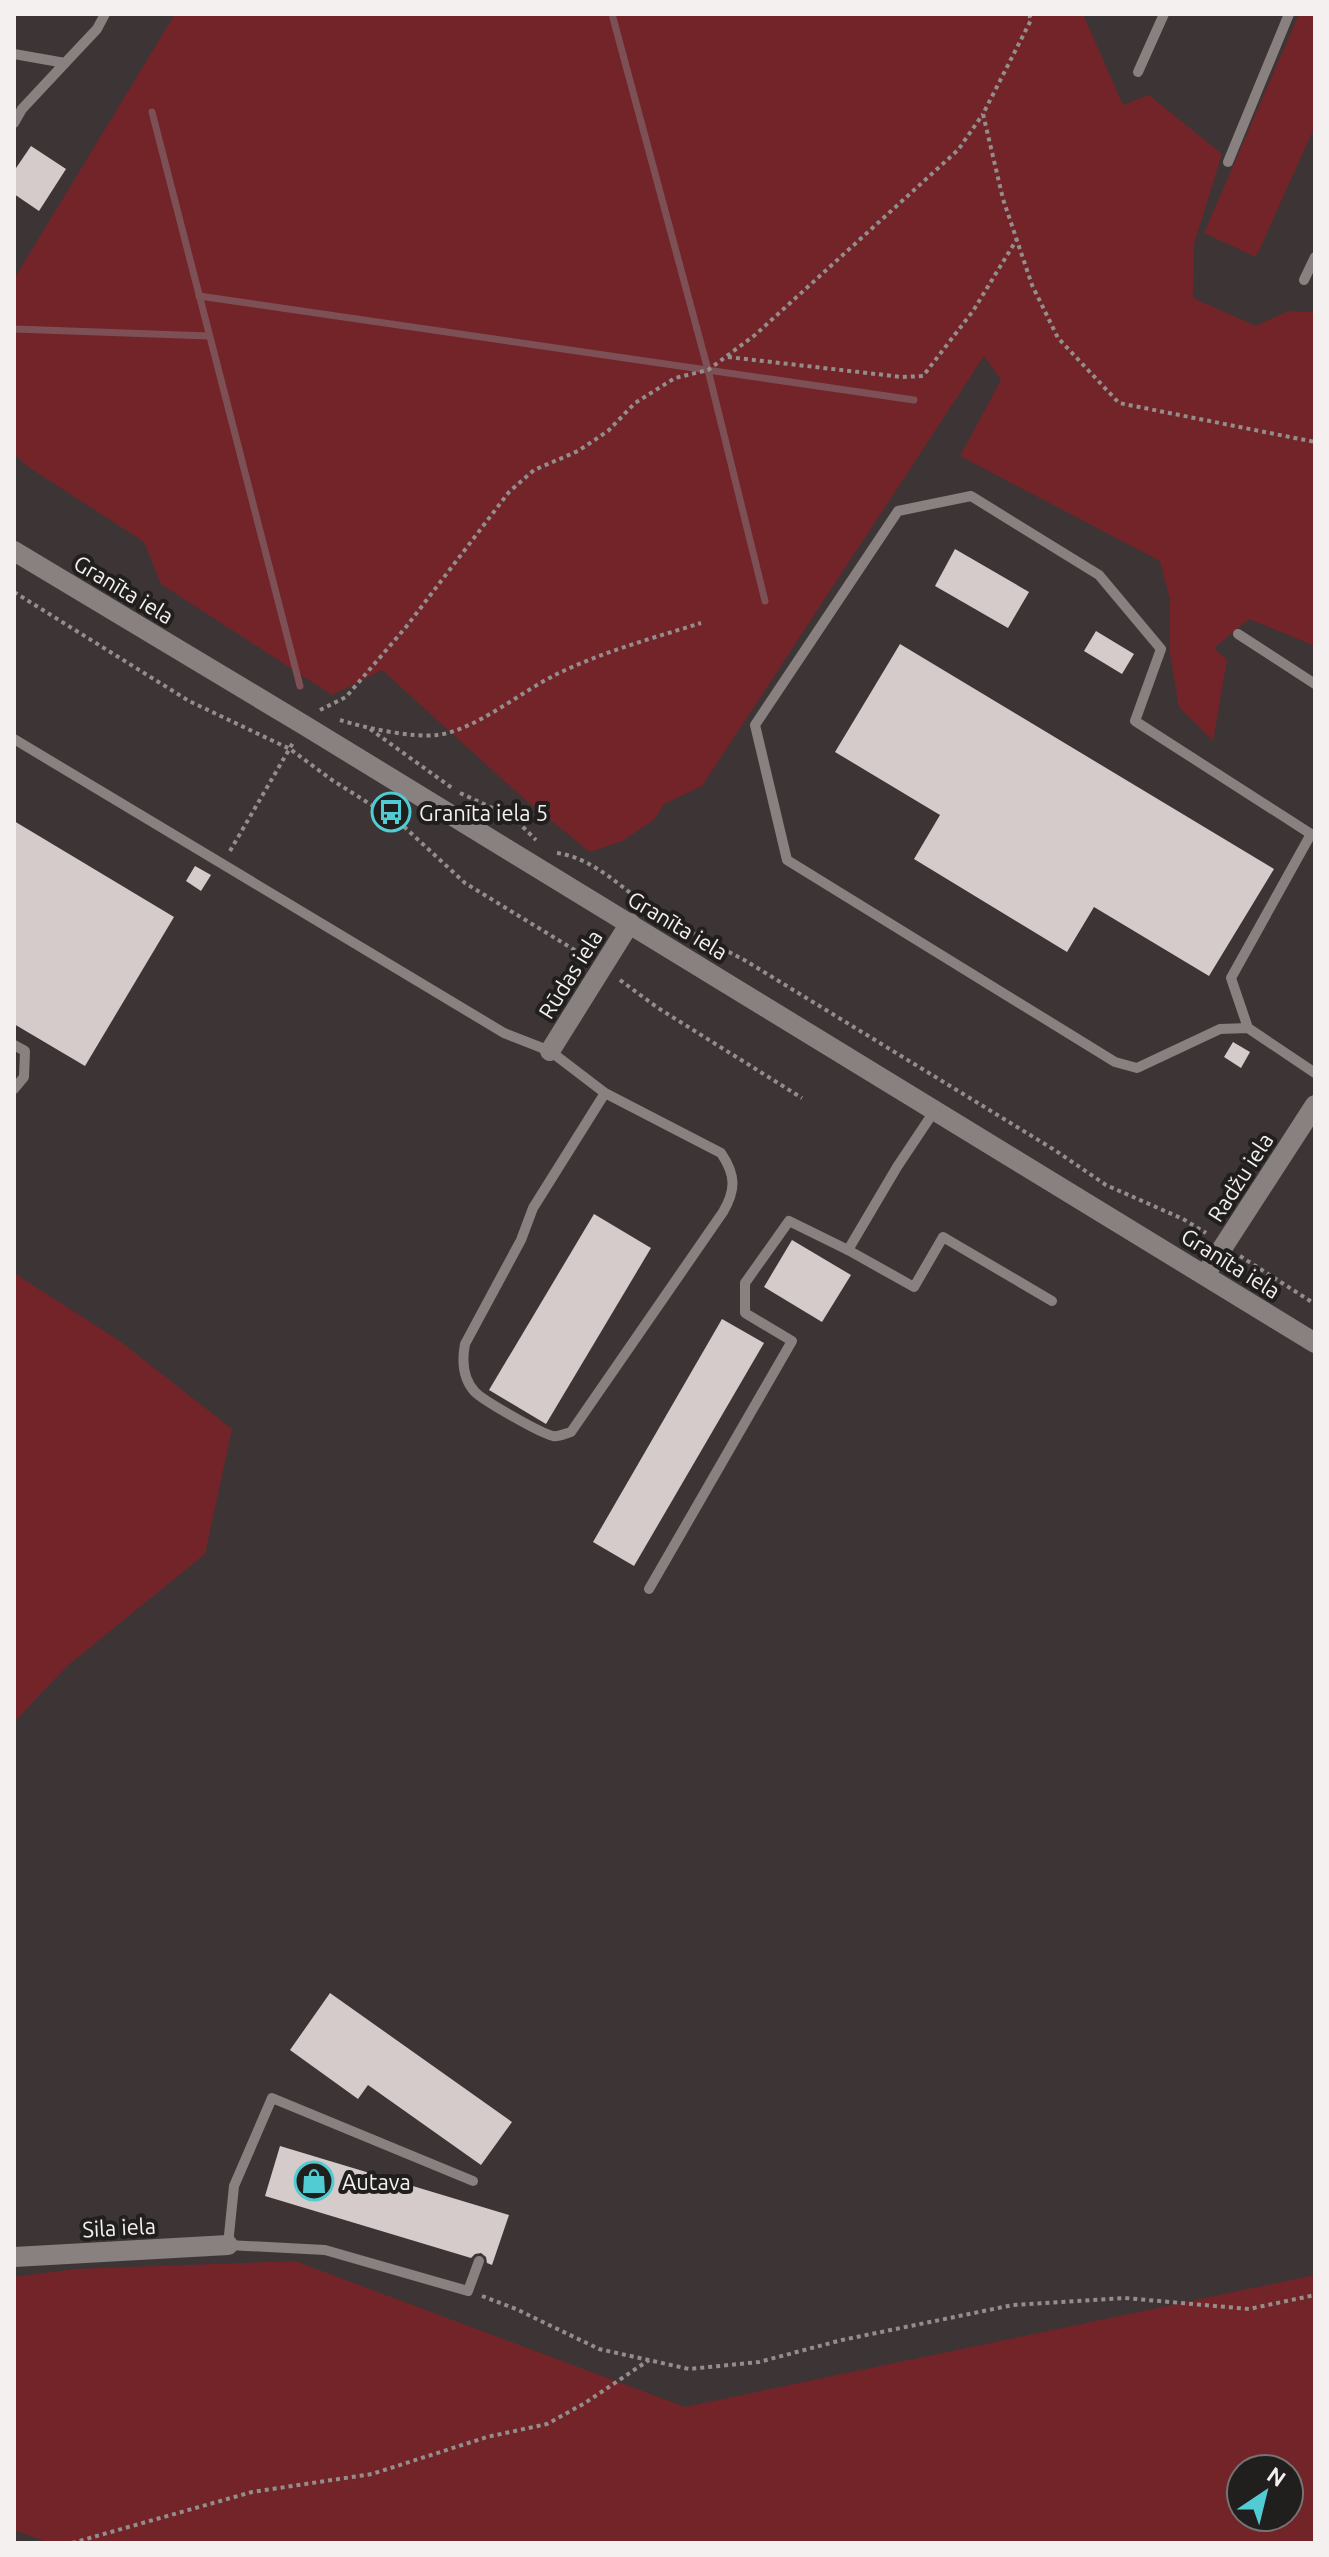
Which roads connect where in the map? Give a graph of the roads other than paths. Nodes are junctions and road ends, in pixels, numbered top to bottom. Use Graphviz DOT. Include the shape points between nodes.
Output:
graph roads {
  1 [pos="105,14"];
  2 [pos="1164,14"];
  3 [pos="1289,14"];
  4 [pos="14,54"];
  5 [pos="65,63"];
  6 [pos="1138,72"];
  7 [pos="14,123"];
  8 [pos="1228,162"];
  9 [pos="1315,257"];
  10 [pos="1304,280"];
  11 [pos="14,551"];
  12 [pos="1238,634"];
  13 [pos="1315,684"];
  14 [pos="14,739"];
  15 [pos="630,923"];
  16 [pos="1248,1028"];
  17 [pos="14,1045"];
  18 [pos="550,1051"];
  19 [pos="1315,1073"];
  20 [pos="14,1089"];
  21 [pos="605,1093"];
  22 [pos="1315,1105"];
  23 [pos="935,1110"];
  24 [pos="848,1250"];
  25 [pos="1205,1275"];
  26 [pos="1052,1301"];
  27 [pos="1315,1343"];
  28 [pos="649,1589"];
  29 [pos="473,2181"];
  30 [pos="228,2245"];
  31 [pos="14,2257"];
  32 [pos="479,2261"];
  1 -- 5 [label="lane"];
  2 -- 6 [label="lane"];
  3 -- 8 [label="lane"];
  4 -- 5 [label="lane"];
  5 -- 7 [label="lane"];
  9 -- 10 [label="lane"];
  11 -- 15 [label="main road, Granīta iela"];
  12 -- 13 [label="lane"];
  14 -- 18 [label="lane" via="504,1033"];
  15 -- 18 [label="main road, Rūdas iela"];
  15 -- 23 [label="main road, Granīta iela"];
  16 -- 16 [label="lane" via="1220,1029 1137,1068 1115,1062 787,860 755,725 898,511 971,496 1099,575 1161,649 1135,721 1311,834 1231,978"];
  16 -- 19 [label="lane"];
  17 -- 20 [label="lane" via="25,1051 24,1077"];
  18 -- 21 [label="lane"];
  21 -- 21 [label="lane" via="721,1153 735,1184 723,1212 571,1432 556,1437 475,1391 463,1358 465,1344 533,1208"];
  22 -- 25 [label="main road, Radžu iela"];
  23 -- 24 [label="lane"];
  23 -- 25 [label="main road, Granīta iela"];
  24 -- 26 [label="lane" via="914,1287 943,1237"];
  24 -- 28 [label="lane" via="789,1221 745,1283 745,1313 792,1341"];
  25 -- 27 [label="main road, Granīta iela"];
  29 -- 30 [label="lane" via="272,2098 234,2186"];
  30 -- 31 [label="main road, Sila iela"];
  30 -- 32 [label="lane" via="325,2250 468,2291"];
}
